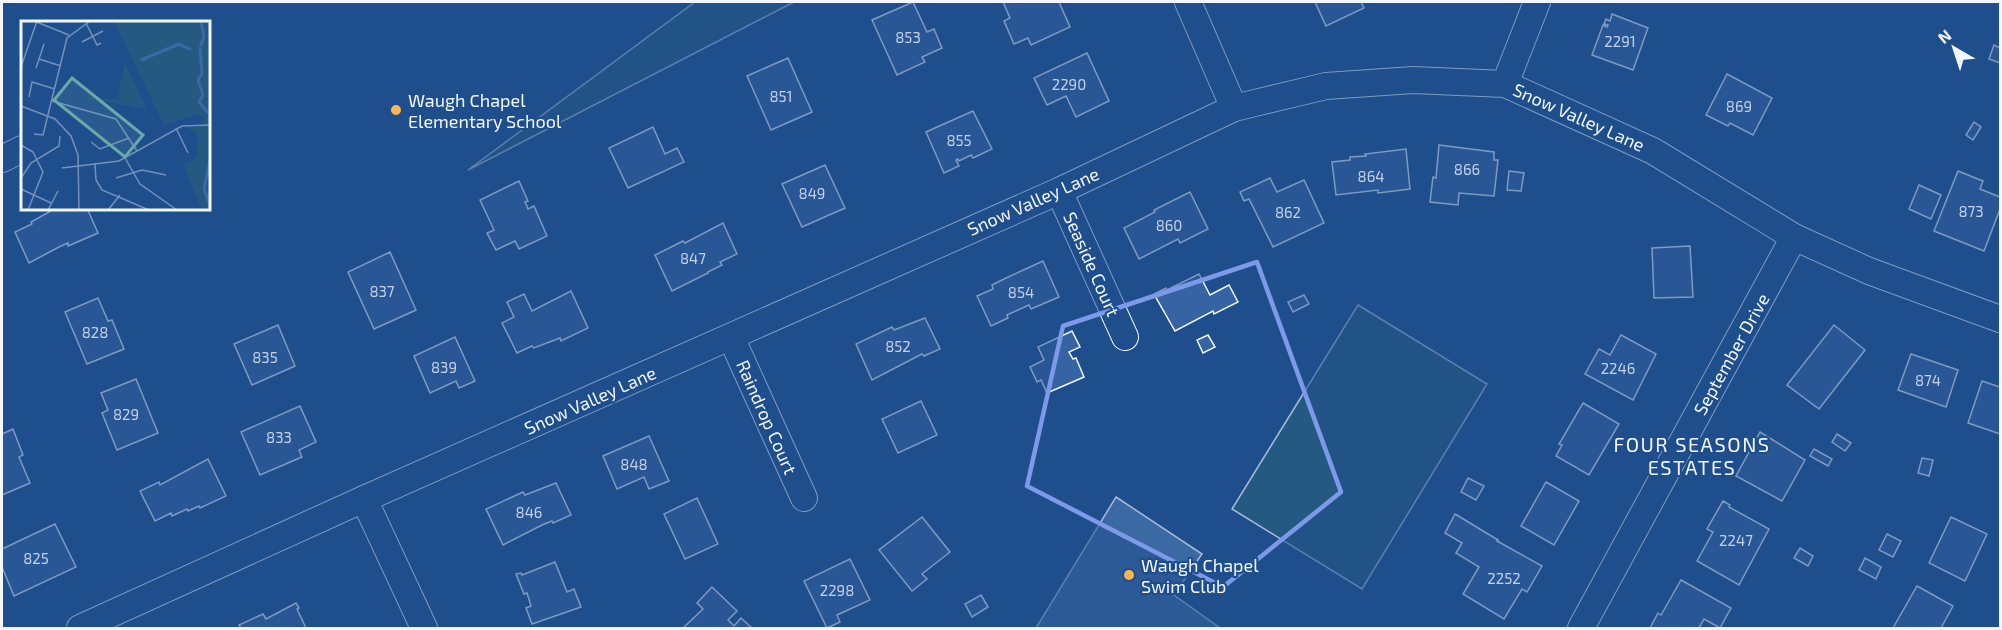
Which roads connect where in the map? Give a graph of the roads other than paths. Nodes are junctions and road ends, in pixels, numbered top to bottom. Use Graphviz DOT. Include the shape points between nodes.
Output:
graph roads {
  1 [pos="1188,2"];
  2 [pos="1537,2"];
  3 [pos="1505,84"];
  4 [pos="1234,108"];
  5 [pos="21,150"];
  6 [pos="2,159"];
  7 [pos="1059,191"];
  8 [pos="1794,237"];
  9 [pos="2001,319"];
  10 [pos="731,337"];
  11 [pos="1125,337"];
  12 [pos="804,498"];
  13 [pos="364,500"];
  14 [pos="80,628"];
  15 [pos="424,628"];
  16 [pos="1581,628"];
  1 -- 4 [label="street"];
  2 -- 3 [label="street"];
  3 -- 4 [label="street, Snow Valley Lane" via="1413,80 1326,86"];
  3 -- 8 [label="street, Snow Valley Lane" via="1653,151"];
  4 -- 7 [label="street, Snow Valley Lane"];
  5 -- 6 [label="street"];
  7 -- 10 [label="street, Snow Valley Lane"];
  7 -- 11 [label="street, Seaside Court"];
  8 -- 9 [label="street, Snow Valley Lane" via="1869,272"];
  8 -- 16 [label="street, September Drive"];
  10 -- 12 [label="street, Raindrop Court"];
  10 -- 13 [label="street, Snow Valley Lane"];
  13 -- 14 [label="street, Snow Valley Lane"];
  13 -- 15 [label="street"];
}
